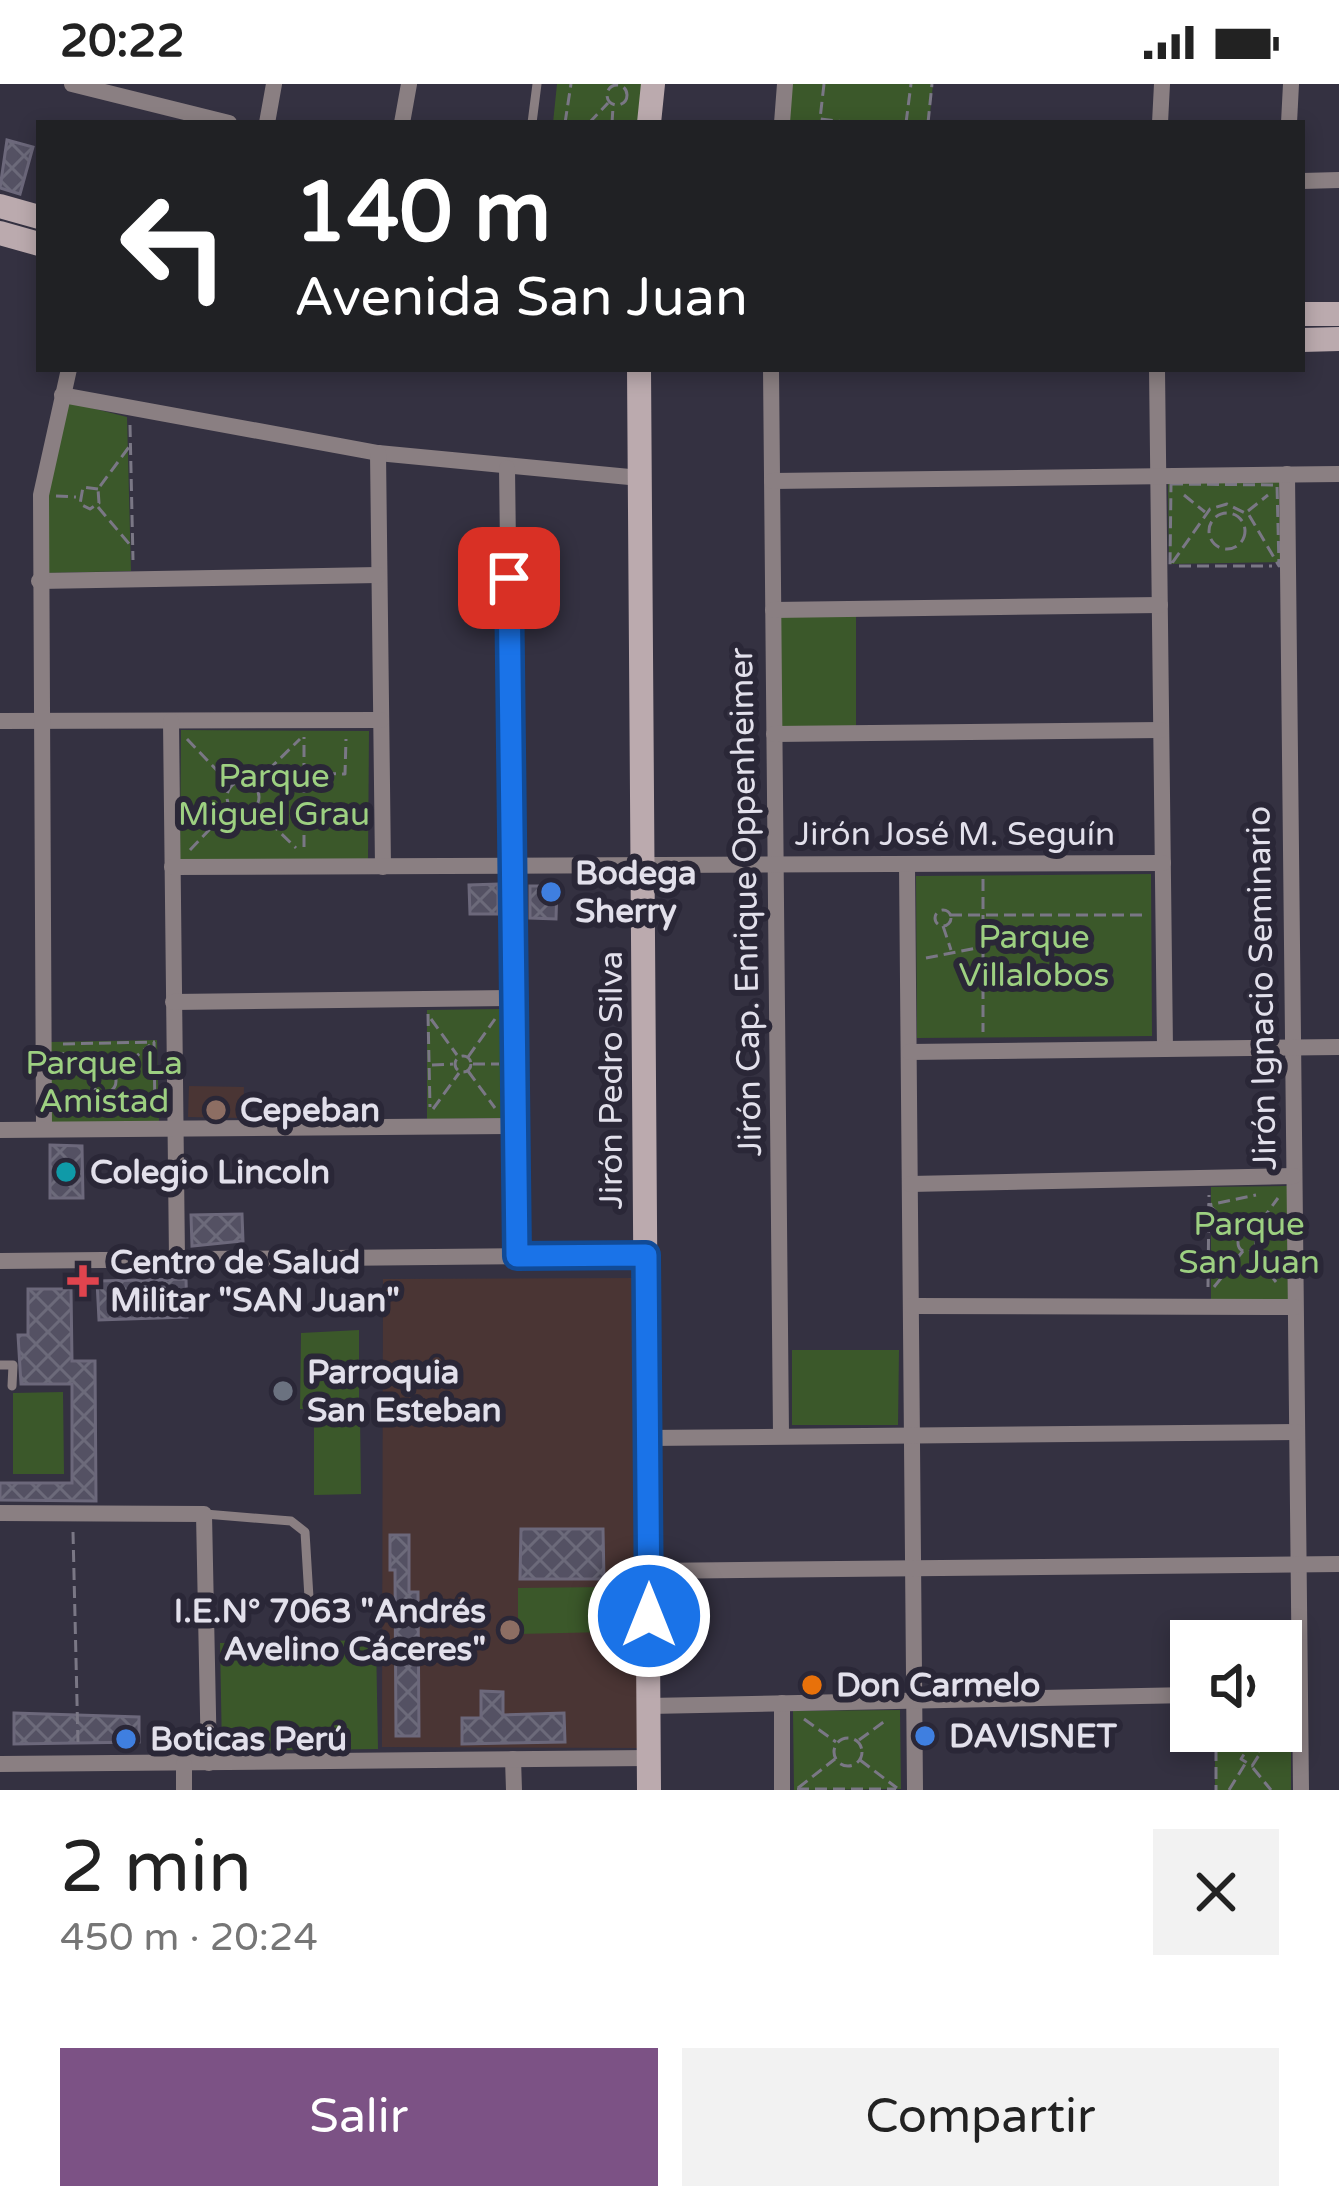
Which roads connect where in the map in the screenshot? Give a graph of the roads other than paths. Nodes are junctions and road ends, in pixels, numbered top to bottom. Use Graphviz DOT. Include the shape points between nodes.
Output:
graph roads {
  1 [pos="72,84"];
  2 [pos="274,84"];
  3 [pos="409,84"];
  4 [pos="537,84"];
  5 [pos="653,84"];
  6 [pos="785,84"];
  7 [pos="1162,84"];
  8 [pos="1291,84"];
  9 [pos="218,120"];
  10 [pos="268,120"];
  11 [pos="403,120"];
  12 [pos="532,120"];
  13 [pos="649,120"];
  14 [pos="782,120"];
  15 [pos="1160,120"];
  16 [pos="1289,120"];
  17 [pos="1339,180"];
  18 [pos="1305,181"];
  19 [pos="0,206"];
  20 [pos="36,216"];
  21 [pos="0,233"];
  22 [pos="36,243"];
  23 [pos="1305,314"];
  24 [pos="1339,314"];
  25 [pos="1339,339"];
  26 [pos="1305,340"];
  27 [pos="68,372"];
  28 [pos="639,372"];
  29 [pos="771,372"];
  30 [pos="1157,372"];
  31 [pos="62,395"];
  32 [pos="378,453"];
  33 [pos="507,468"];
  34 [pos="1158,474"];
  35 [pos="1339,474"];
  36 [pos="640,478"];
  37 [pos="772,481"];
  38 [pos="1284,481"];
  39 [pos="378,575"];
  40 [pos="39,581"];
  41 [pos="1160,605"];
  42 [pos="773,610"];
  43 [pos="382,720"];
  44 [pos="40,721"];
  45 [pos="0,722"];
  46 [pos="178,728"];
  47 [pos="1161,730"];
  48 [pos="774,734"];
  49 [pos="178,862"];
  50 [pos="1162,863"];
  51 [pos="776,865"];
  52 [pos="907,865"];
  53 [pos="383,867"];
  54 [pos="643,867"];
  55 [pos="513,868"];
  56 [pos="512,998"];
  57 [pos="173,1002"];
  58 [pos="1339,1047"];
  59 [pos="1293,1048"];
  60 [pos="1165,1049"];
  61 [pos="909,1052"];
  62 [pos="512,1126"];
  63 [pos="175,1128"];
  64 [pos="44,1129"];
  65 [pos="0,1130"];
  66 [pos="1290,1182"];
  67 [pos="910,1184"];
  68 [pos="646,1255"];
  69 [pos="517,1256"];
  70 [pos="177,1259"];
  71 [pos="0,1261"];
  72 [pos="911,1306"];
  73 [pos="1295,1307"];
  74 [pos="0,1365"];
  75 [pos="12,1385"];
  76 [pos="1297,1432"];
  77 [pos="912,1434"];
  78 [pos="781,1435"];
  79 [pos="647,1438"];
  80 [pos="0,1513"];
  81 [pos="204,1514"];
  82 [pos="1339,1564"];
  83 [pos="1298,1565"];
  84 [pos="914,1568"];
  85 [pos="649,1571"];
  86 [pos="310,1614"];
  87 [pos="1295,1620"];
  88 [pos="1170,1695"];
  89 [pos="914,1700"];
  90 [pos="782,1703"];
  91 [pos="649,1706"];
  92 [pos="1296,1752"];
  93 [pos="649,1758"];
  94 [pos="513,1760"];
  95 [pos="209,1763"];
  96 [pos="184,1764"];
  97 [pos="0,1765"];
  98 [pos="184,1790"];
  99 [pos="514,1790"];
  100 [pos="650,1790"];
  101 [pos="782,1790"];
  102 [pos="915,1790"];
  103 [pos="1300,1790"];
  1 -- 9 [label="street"];
  2 -- 10 [label="street"];
  3 -- 11 [label="street"];
  4 -- 12 [label="lane"];
  5 -- 13 [label="street"];
  6 -- 14 [label="street"];
  7 -- 15 [label="street"];
  8 -- 16 [label="street"];
  17 -- 18 [label="street"];
  19 -- 20 [label="street"];
  21 -- 22 [label="street"];
  23 -- 24 [label="street"];
  25 -- 26 [label="street"];
  27 -- 31 [label="street"];
  28 -- 36 [label="street, Jirón Pedro Silva"];
  29 -- 37 [label="street, Jirón Cap. Enrique Oppenheimer"];
  30 -- 34 [label="street"];
  31 -- 32 [label="street"];
  31 -- 40 [label="street" via="43,472"];
  32 -- 33 [label="street"];
  32 -- 39 [label="street"];
  33 -- 36 [label="street"];
  33 -- 55 [label="street"];
  34 -- 37 [label="street"];
  34 -- 38 [label="street"];
  34 -- 41 [label="street"];
  35 -- 38 [label="street"];
  36 -- 54 [label="street, Jirón Pedro Silva"];
  37 -- 42 [label="street, Jirón Cap. Enrique Oppenheimer"];
  38 -- 59 [label="street, Jirón Ignacio Seminario"];
  39 -- 40 [label="street"];
  39 -- 43 [label="street"];
  40 -- 44 [label="street"];
  41 -- 42 [label="street"];
  41 -- 47 [label="street"];
  42 -- 48 [label="street, Jirón Cap. Enrique Oppenheimer"];
  43 -- 46 [label="street"];
  43 -- 53 [label="street"];
  44 -- 45 [label="street"];
  44 -- 46 [label="street"];
  44 -- 64 [label="street"];
  46 -- 49 [label="street"];
  47 -- 48 [label="street"];
  47 -- 50 [label="street"];
  48 -- 51 [label="street, Jirón Cap. Enrique Oppenheimer"];
  49 -- 53 [label="street, Jirón José M. Seguín"];
  49 -- 57 [label="street"];
  50 -- 52 [label="street, Jirón José M. Seguín"];
  50 -- 60 [label="street"];
  51 -- 52 [label="street, Jirón José M. Seguín"];
  51 -- 54 [label="street, Jirón José M. Seguín"];
  51 -- 78 [label="street, Jirón Cap. Enrique Oppenheimer"];
  52 -- 61 [label="street"];
  53 -- 55 [label="street, Jirón José M. Seguín"];
  54 -- 55 [label="street, Jirón José M. Seguín"];
  54 -- 68 [label="street, Jirón Pedro Silva"];
  55 -- 56 [label="street"];
  56 -- 57 [label="street" via="428,1007"];
  56 -- 62 [label="street"];
  57 -- 63 [label="street"];
  58 -- 59 [label="street"];
  59 -- 60 [label="street"];
  59 -- 66 [label="street, Jirón Ignacio Seminario"];
  60 -- 61 [label="street"];
  61 -- 67 [label="street"];
  62 -- 63 [label="street" via="430,1120"];
  62 -- 69 [label="street"];
  63 -- 64 [label="street"];
  63 -- 70 [label="street"];
  64 -- 65 [label="street"];
  66 -- 67 [label="street"];
  66 -- 73 [label="street, Jirón Ignacio Seminario"];
  67 -- 72 [label="street"];
  68 -- 69 [label="street"];
  68 -- 79 [label="street, Jirón Pedro Silva"];
  69 -- 70 [label="street"];
  70 -- 71 [label="street"];
  72 -- 73 [label="street"];
  72 -- 77 [label="street"];
  73 -- 76 [label="street, Jirón Ignacio Seminario"];
  74 -- 75 [label="lane" via="13,1365"];
  76 -- 77 [label="street"];
  76 -- 83 [label="street, Jirón Ignacio Seminario"];
  77 -- 78 [label="street"];
  77 -- 84 [label="street"];
  78 -- 79 [label="street"];
  79 -- 85 [label="street, Jirón Pedro Silva"];
  80 -- 81 [label="street"];
  81 -- 86 [label="lane" via="298,1526 308,1537"];
  81 -- 95 [label="street"];
  82 -- 83 [label="street"];
  83 -- 84 [label="street"];
  83 -- 87 [label="street, Jirón Ignacio Seminario"];
  84 -- 85 [label="street"];
  84 -- 89 [label="street"];
  85 -- 91 [label="street, Jirón Pedro Silva"];
  88 -- 89 [label="street"];
  89 -- 90 [label="street"];
  89 -- 102 [label="street"];
  90 -- 91 [label="street"];
  90 -- 101 [label="street"];
  91 -- 93 [label="street, Jirón Pedro Silva"];
  92 -- 103 [label="street, Jirón Ignacio Seminario"];
  93 -- 94 [label="street"];
  93 -- 100 [label="street, Jirón Pedro Silva"];
  94 -- 95 [label="street"];
  94 -- 99 [label="street"];
  95 -- 96 [label="street"];
  96 -- 97 [label="street"];
  96 -- 98 [label="street"];
}
